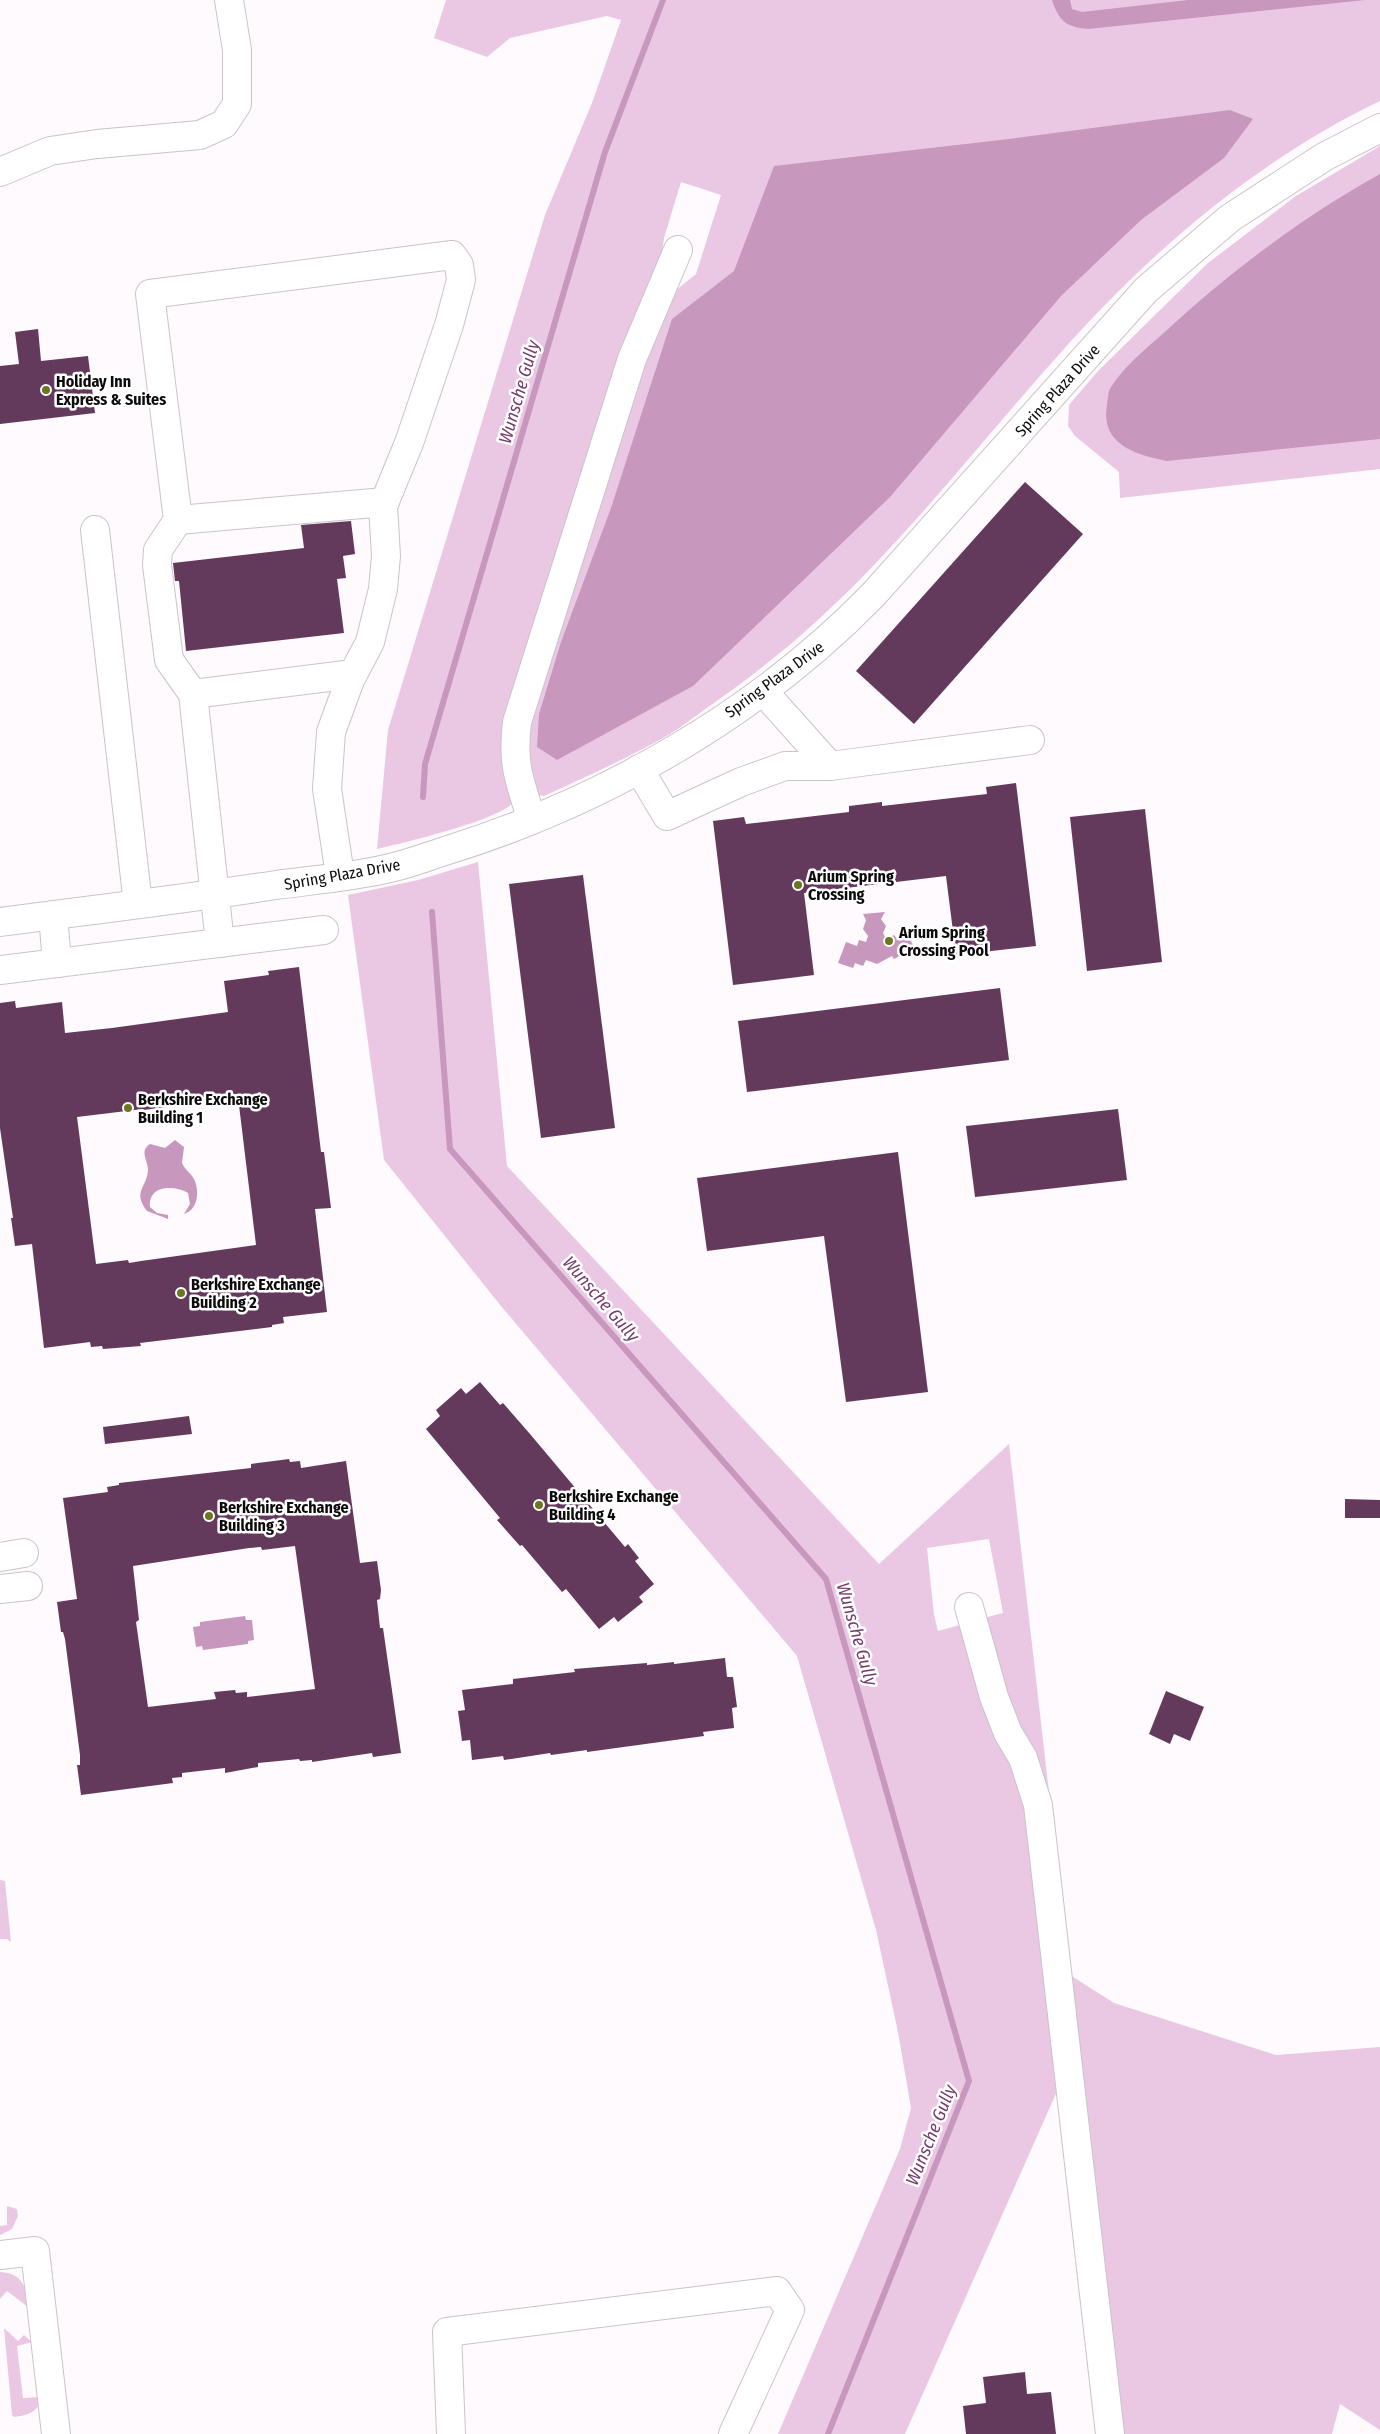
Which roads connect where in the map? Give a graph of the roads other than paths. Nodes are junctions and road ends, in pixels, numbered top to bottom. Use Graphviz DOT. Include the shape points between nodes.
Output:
graph roads {
  1 [pos="229,0"];
  2 [pos="1380,128"];
  3 [pos="0,172"];
  4 [pos="678,250"];
  5 [pos="385,502"];
  6 [pos="178,520"];
  7 [pos="96,530"];
  8 [pos="353,674"];
  9 [pos="763,691"];
  10 [pos="193,694"];
  11 [pos="1030,740"];
  12 [pos="830,766"];
  13 [pos="639,769"];
  14 [pos="532,820"];
  15 [pos="340,876"];
  16 [pos="214,894"];
  17 [pos="138,904"];
  18 [pos="53,915"];
  19 [pos="0,922"];
  20 [pos="324,930"];
  21 [pos="220,943"];
  22 [pos="57,963"];
  23 [pos="0,970"];
  24 [pos="28,1586"];
  25 [pos="0,1589"];
  26 [pos="969,1607"];
  27 [pos="0,2255"];
  28 [pos="56,2434"];
  29 [pos="452,2434"];
  30 [pos="733,2434"];
  31 [pos="1110,2434"];
  1 -- 3 [label="street" via="237,50 236,104 224,124 200,134 50,151"];
  2 -- 9 [label="street, Spring Plaza Drive" via="1324,157 1230,218 1146,290 873,596 839,630"];
  4 -- 14 [label="street" via="632,358 517,722 514,745 516,772"];
  5 -- 6 [label="street"];
  5 -- 6 [label="street" via="430,384 461,280 459,265 452,255 150,294"];
  5 -- 8 [label="street" via="383,589 370,642"];
  6 -- 10 [label="street" via="158,550 157,565 168,660"];
  7 -- 17 [label="street"];
  8 -- 10 [label="street"];
  8 -- 15 [label="street" via="332,732 327,789"];
  9 -- 12 [label="street"];
  9 -- 13 [label="street, Spring Plaza Drive"];
  10 -- 16 [label="street"];
  11 -- 12 [label="street"];
  12 -- 13 [label="street" via="785,766 667,816"];
  13 -- 14 [label="street, Spring Plaza Drive"];
  14 -- 15 [label="street, Spring Plaza Drive" via="503,833 389,868"];
  15 -- 16 [label="street, Spring Plaza Drive"];
  16 -- 17 [label="street, Spring Plaza Drive"];
  16 -- 21 [label="street"];
  17 -- 18 [label="street, Spring Plaza Drive"];
  18 -- 19 [label="street, Spring Plaza Drive"];
  18 -- 22 [label="street"];
  20 -- 21 [label="street"];
  21 -- 22 [label="street"];
  22 -- 23 [label="street"];
  24 -- 25 [label="street"];
  26 -- 31 [label="street" via="994,1697 1008,1733 1024,1758 1038,1804"];
  27 -- 28 [label="street" via="35,2251"];
  29 -- 30 [label="street" via="447,2332 776,2291 790,2310"];
}
